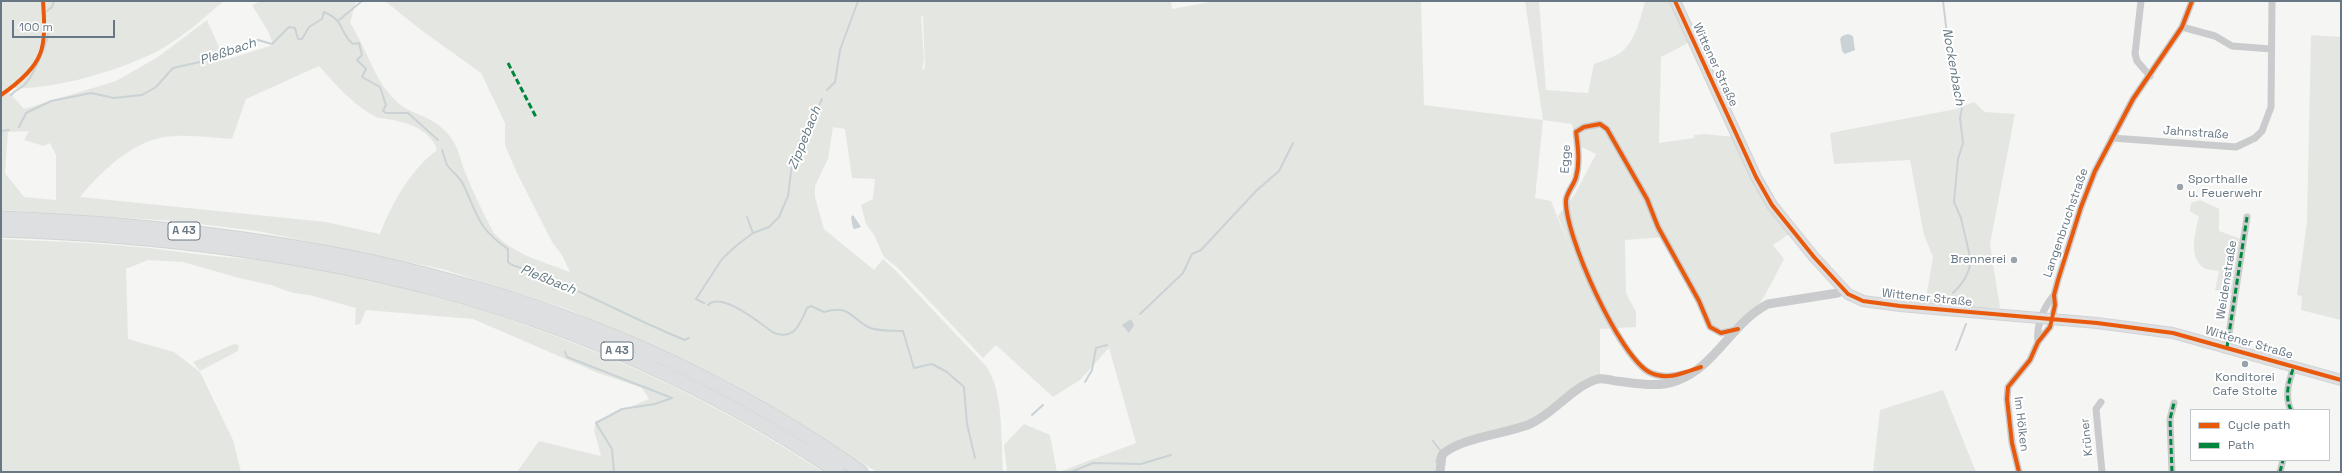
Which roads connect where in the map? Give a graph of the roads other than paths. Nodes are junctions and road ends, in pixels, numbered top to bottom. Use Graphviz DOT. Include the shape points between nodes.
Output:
graph roads {
  1 [pos="1674,1"];
  2 [pos="2141,1"];
  3 [pos="2192,1"];
  4 [pos="2272,1"];
  5 [pos="2182,27"];
  6 [pos="2271,49"];
  7 [pos="2150,76"];
  8 [pos="2112,138"];
  9 [pos="2247,217"];
  10 [pos="1,218"];
  11 [pos="1,230"];
  12 [pos="1843,290"];
  13 [pos="2054,295"];
  14 [pos="2041,319"];
  15 [pos="2053,320"];
  16 [pos="1738,329"];
  17 [pos="2038,342"];
  18 [pos="2227,347"];
  19 [pos="2294,366"];
  20 [pos="1701,367"];
  21 [pos="2341,380"];
  22 [pos="2101,402"];
  23 [pos="2174,403"];
  24 [pos="2290,409"];
  25 [pos="2283,461"];
  26 [pos="838,472"];
  27 [pos="862,472"];
  28 [pos="1440,472"];
  29 [pos="2019,472"];
  30 [pos="2102,472"];
  31 [pos="2172,472"];
  32 [pos="2280,472"];
  1 -- 12 [label="main road, Wittener Straße" via="1756,177 1776,212"];
  2 -- 7 [label="street" via="2135,54 2137,61"];
  3 -- 5 [label="street, Langenbruchstraße"];
  4 -- 6 [label="street, Jahnstraße"];
  5 -- 6 [label="street" via="2215,36 2232,46"];
  5 -- 7 [label="street, Langenbruchstraße"];
  6 -- 8 [label="street, Jahnstraße" via="2271,107 2262,131 2255,138 2236,147"];
  7 -- 8 [label="street, Langenbruchstraße"];
  8 -- 13 [label="street, Langenbruchstraße" via="2095,170 2081,207"];
  9 -- 18 [label="street, Weidenstraße"];
  10 -- 27 [label="highway, A 43" via="124,225 257,240 331,252 421,272 493,292 575,320 709,379 769,413"];
  11 -- 26 [label="highway, A 43" via="134,238 253,252 364,271 460,295 570,332 671,375 773,430"];
  12 -- 14 [label="main road, Wittener Straße" via="1863,301 1881,304"];
  12 -- 16 [label="street" via="1838,293 1768,304 1750,315"];
  13 -- 14 [label="street, Langenbruchstraße" via="2047,303"];
  13 -- 15 [label="street, Langenbruchstraße"];
  14 -- 15 [label="main road, Wittener Straße"];
  14 -- 17 [label="street, Im Hölken" via="2037,333"];
  15 -- 17 [label="street, Im Hölken"];
  15 -- 18 [label="main road, Wittener Straße" via="2154,329"];
  16 -- 20 [label="street"];
  16 -- 20 [label="street, Egge" via="1721,333 1710,327 1696,295 1658,227 1647,199 1607,130 1600,124 1584,127 1576,132 1576,178 1566,199 1568,214 1589,278 1606,315 1635,358 1647,371 1667,376 1680,375"];
  17 -- 29 [label="street, Im Hölken" via="2030,360 2012,382 2007,394 2012,443"];
  18 -- 19 [label="main road, Wittener Straße"];
  19 -- 21 [label="main road, Wittener Straße"];
  19 -- 24 [label="street" via="2287,393"];
  20 -- 28 [label="street" via="1676,381 1653,385 1599,379 1575,390 1540,419 1515,430 1452,446 1442,455"];
  22 -- 30 [label="street, Krüner" via="2096,409"];
  23 -- 31 [label="street" via="2170,420"];
  25 -- 32 [label="street"];
}
